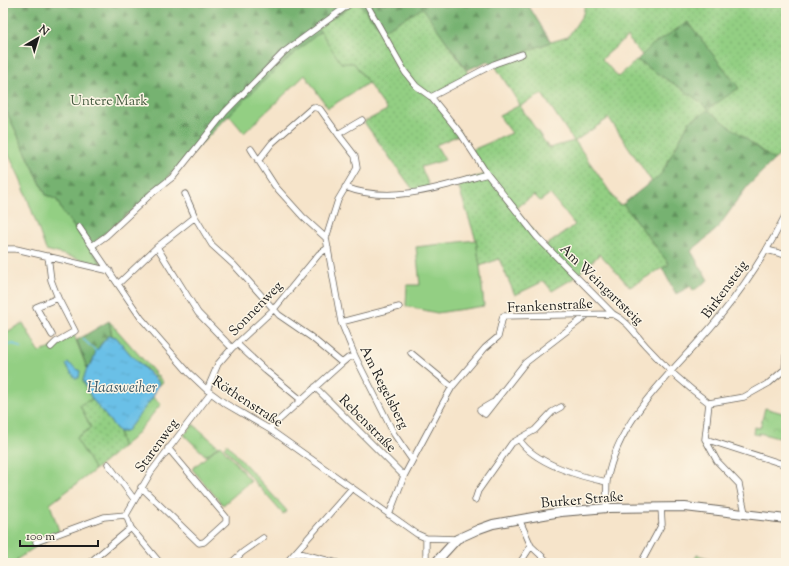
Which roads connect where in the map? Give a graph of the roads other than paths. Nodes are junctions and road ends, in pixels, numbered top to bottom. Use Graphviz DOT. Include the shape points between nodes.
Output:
graph roads {
  1 [pos="351,3"];
  2 [pos="366,3"];
  3 [pos="522,54"];
  4 [pos="431,97"];
  5 [pos="362,120"];
  6 [pos="338,134"];
  7 [pos="251,149"];
  8 [pos="258,161"];
  9 [pos="487,174"];
  10 [pos="345,187"];
  11 [pos="185,194"];
  12 [pos="786,214"];
  13 [pos="195,217"];
  14 [pos="79,227"];
  15 [pos="326,238"];
  16 [pos="92,246"];
  17 [pos="157,247"];
  18 [pos="328,248"];
  19 [pos="3,250"];
  20 [pos="767,250"];
  21 [pos="786,255"];
  22 [pos="48,256"];
  23 [pos="110,271"];
  24 [pos="118,284"];
  25 [pos="58,298"];
  26 [pos="400,307"];
  27 [pos="274,309"];
  28 [pos="613,314"];
  29 [pos="586,316"];
  30 [pos="341,322"];
  31 [pos="52,335"];
  32 [pos="237,344"];
  33 [pos="51,347"];
  34 [pos="232,348"];
  35 [pos="411,353"];
  36 [pos="355,356"];
  37 [pos="786,356"];
  38 [pos="342,363"];
  39 [pos="785,369"];
  40 [pos="671,372"];
  41 [pos="315,387"];
  42 [pos="452,387"];
  43 [pos="209,391"];
  44 [pos="300,399"];
  45 [pos="492,403"];
  46 [pos="709,403"];
  47 [pos="561,407"];
  48 [pos="269,428"];
  49 [pos="519,439"];
  50 [pos="705,439"];
  51 [pos="168,448"];
  52 [pos="412,460"];
  53 [pos="108,464"];
  54 [pos="786,466"];
  55 [pos="404,476"];
  56 [pos="607,482"];
  57 [pos="141,487"];
  58 [pos="352,488"];
  59 [pos="134,499"];
  60 [pos="475,500"];
  61 [pos="661,507"];
  62 [pos="607,508"];
  63 [pos="745,513"];
  64 [pos="126,515"];
  65 [pos="389,515"];
  66 [pos="519,519"];
  67 [pos="786,519"];
  68 [pos="131,528"];
  69 [pos="263,538"];
  70 [pos="426,538"];
  71 [pos="457,539"];
  72 [pos="36,542"];
  73 [pos="531,546"];
  74 [pos="296,552"];
  75 [pos="89,563"];
  76 [pos="160,563"];
  77 [pos="231,563"];
  78 [pos="286,563"];
  79 [pos="337,563"];
  80 [pos="426,563"];
  81 [pos="435,563"];
  82 [pos="520,563"];
  83 [pos="549,563"];
  84 [pos="641,563"];
  1 -- 16 [label="street" via="284,52 225,112 174,176"];
  2 -- 4 [label="street, Am Weingartsteig" via="404,72 416,86"];
  3 -- 4 [label="street" via="494,64"];
  4 -- 9 [label="street, Am Weingartsteig" via="461,134"];
  5 -- 6 [label="street"];
  6 -- 8 [label="street, Am Regelsberg" via="320,109 313,107 277,138"];
  6 -- 10 [label="street, Am Regelsberg" via="355,156 357,168"];
  7 -- 8 [label="street"];
  8 -- 15 [label="street" via="275,186"];
  9 -- 10 [label="street" via="431,190 377,196"];
  9 -- 28 [label="street, Am Weingartsteig" via="541,241"];
  10 -- 15 [label="street, Am Regelsberg" via="338,200"];
  11 -- 13 [label="street"];
  12 -- 20 [label="street, Birkensteig"];
  13 -- 17 [label="street"];
  13 -- 27 [label="street" via="212,245"];
  14 -- 16 [label="street, Röthenstraße"];
  15 -- 18 [label="street, Am Regelsberg"];
  16 -- 23 [label="street, Röthenstraße"];
  17 -- 24 [label="street"];
  17 -- 34 [label="street" via="198,313"];
  18 -- 27 [label="street, Sonnenweg" via="319,254"];
  18 -- 30 [label="street, Am Regelsberg"];
  19 -- 22 [label="street" via="16,249"];
  20 -- 21 [label="street"];
  20 -- 40 [label="street, Birkensteig" via="749,279 717,320"];
  22 -- 23 [label="street"];
  22 -- 25 [label="street"];
  23 -- 24 [label="street, Röthenstraße"];
  24 -- 43 [label="street, Röthenstraße" via="141,318 189,373"];
  25 -- 31 [label="street" via="36,307"];
  25 -- 33 [label="street" via="76,331"];
  26 -- 30 [label="street"];
  27 -- 32 [label="street, Sonnenweg"];
  27 -- 38 [label="street"];
  28 -- 29 [label="street, Frankenstraße"];
  28 -- 40 [label="street, Am Weingartsteig" via="623,319"];
  29 -- 42 [label="street, Frankenstraße" via="503,316 498,337 485,348"];
  29 -- 45 [label="street" via="525,363"];
  30 -- 36 [label="street, Am Regelsberg"];
  32 -- 34 [label="street, Sonnenweg"];
  32 -- 44 [label="street"];
  34 -- 43 [label="street, Sonnenweg" via="218,364"];
  35 -- 42 [label="street"];
  36 -- 38 [label="street"];
  36 -- 52 [label="street, Am Regelsberg" via="394,434"];
  37 -- 39 [label="street"];
  38 -- 41 [label="street"];
  39 -- 46 [label="street" via="744,397"];
  40 -- 46 [label="street, Am Weingartsteig"];
  40 -- 56 [label="street, Birkensteig" via="635,414 613,456"];
  41 -- 44 [label="street"];
  41 -- 55 [label="street, Rebenstraße"];
  42 -- 52 [label="street, Frankenstraße"];
  43 -- 48 [label="street, Röthenstraße"];
  43 -- 51 [label="street, Starenweg"];
  44 -- 48 [label="street"];
  46 -- 50 [label="street"];
  47 -- 49 [label="street" via="552,412 535,430"];
  48 -- 58 [label="street, Röthenstraße"];
  49 -- 56 [label="street" via="548,463 578,476"];
  49 -- 60 [label="street" via="512,442 478,491"];
  50 -- 54 [label="street"];
  50 -- 63 [label="street" via="717,461 739,484"];
  51 -- 57 [label="street, Starenweg"];
  51 -- 57 [label="street" via="226,517 226,522 204,542 199,543"];
  52 -- 55 [label="street, Frankenstraße"];
  53 -- 59 [label="street"];
  55 -- 65 [label="street, Frankenstraße"];
  56 -- 62 [label="street, Birkensteig"];
  57 -- 59 [label="street, Starenweg"];
  58 -- 65 [label="street, Röthenstraße"];
  58 -- 74 [label="street"];
  59 -- 64 [label="street, Starenweg"];
  61 -- 62 [label="main road, Burker Straße"];
  61 -- 63 [label="main road, Burker Straße" via="697,507"];
  61 -- 84 [label="street" via="662,524"];
  62 -- 66 [label="main road, Burker Straße"];
  63 -- 67 [label="main road, Burker Straße"];
  64 -- 68 [label="street"];
  64 -- 72 [label="street" via="104,517"];
  65 -- 70 [label="street, Röthenstraße"];
  66 -- 71 [label="main road, Burker Straße" via="493,524"];
  66 -- 73 [label="street"];
  68 -- 75 [label="street"];
  68 -- 76 [label="street"];
  69 -- 77 [label="street"];
  70 -- 71 [label="street, Röthenstraße"];
  70 -- 80 [label="street"];
  71 -- 81 [label="main road, Burker Straße"];
  73 -- 82 [label="street"];
  73 -- 83 [label="street"];
  74 -- 78 [label="street"];
  74 -- 79 [label="street"];
}
